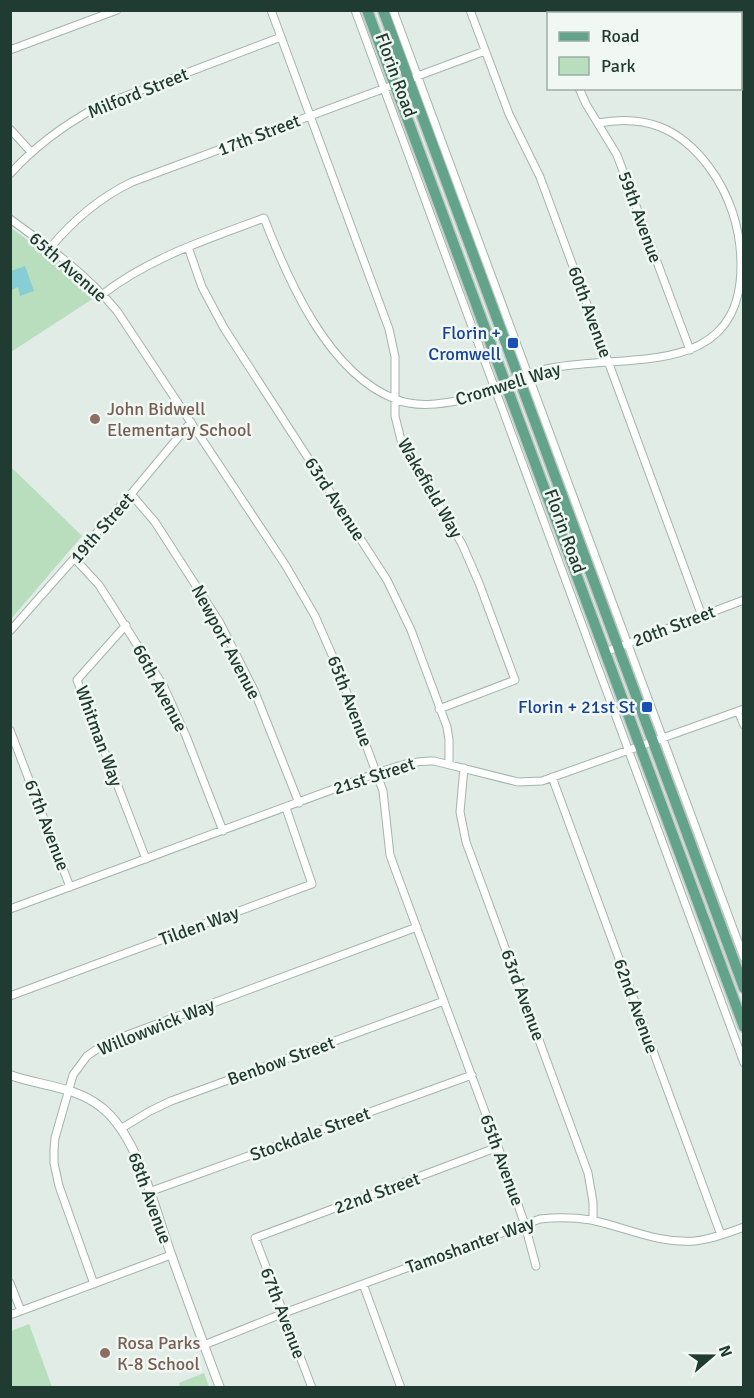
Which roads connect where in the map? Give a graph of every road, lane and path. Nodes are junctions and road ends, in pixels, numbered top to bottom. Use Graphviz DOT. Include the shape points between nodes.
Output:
graph roads {
  1 [pos="117,10"];
  2 [pos="271,10"];
  3 [pos="355,10"];
  4 [pos="368,10"];
  5 [pos="383,10"];
  6 [pos="393,10"];
  7 [pos="470,10"];
  8 [pos="281,37"];
  9 [pos="10,50"];
  10 [pos="485,51"];
  11 [pos="413,78"];
  12 [pos="395,84"];
  13 [pos="383,89"];
  14 [pos="580,90"];
  15 [pos="310,116"];
  16 [pos="598,123"];
  17 [pos="10,129"];
  18 [pos="31,152"];
  19 [pos="10,174"];
  20 [pos="10,219"];
  21 [pos="188,247"];
  22 [pos="50,248"];
  23 [pos="103,294"];
  24 [pos="690,350"];
  25 [pos="608,362"];
  26 [pos="524,377"];
  27 [pos="505,384"];
  28 [pos="494,388"];
  29 [pos="394,399"];
  30 [pos="191,422"];
  31 [pos="131,494"];
  32 [pos="75,559"];
  33 [pos="744,600"];
  34 [pos="702,616"];
  35 [pos="126,626"];
  36 [pos="10,631"];
  37 [pos="623,645"];
  38 [pos="605,652"];
  39 [pos="440,709"];
  40 [pos="741,710"];
  41 [pos="744,724"];
  42 [pos="10,730"];
  43 [pos="658,740"];
  44 [pos="640,747"];
  45 [pos="628,751"];
  46 [pos="449,764"];
  47 [pos="464,768"];
  48 [pos="377,773"];
  49 [pos="552,777"];
  50 [pos="299,803"];
  51 [pos="286,808"];
  52 [pos="223,831"];
  53 [pos="146,859"];
  54 [pos="70,887"];
  55 [pos="10,909"];
  56 [pos="417,927"];
  57 [pos="744,958"];
  58 [pos="744,988"];
  59 [pos="10,996"];
  60 [pos="444,1001"];
  61 [pos="744,1027"];
  62 [pos="744,1063"];
  63 [pos="10,1075"];
  64 [pos="472,1075"];
  65 [pos="68,1090"];
  66 [pos="122,1128"];
  67 [pos="498,1147"];
  68 [pos="149,1192"];
  69 [pos="593,1220"];
  70 [pos="525,1225"];
  71 [pos="744,1227"];
  72 [pos="721,1235"];
  73 [pos="255,1238"];
  74 [pos="171,1255"];
  75 [pos="536,1266"];
  76 [pos="10,1283"];
  77 [pos="94,1284"];
  78 [pos="363,1284"];
  79 [pos="21,1311"];
  80 [pos="284,1313"];
  81 [pos="10,1315"];
  82 [pos="204,1345"];
  83 [pos="220,1388"];
  84 [pos="312,1388"];
  85 [pos="401,1388"];
  1 -- 9 [label="street"];
  2 -- 8 [label="street, Wakefield Way"];
  3 -- 13 [label="street, Florin Road"];
  4 -- 12 [label="main road, Florin Road"];
  5 -- 11 [label="main road, Florin Road"];
  6 -- 11 [label="street, Florin Road"];
  7 -- 10 [label="street, 60th Avenue"];
  8 -- 15 [label="street, Wakefield Way"];
  8 -- 18 [label="street, Milford Street" via="97,107"];
  10 -- 11 [label="street, 17th Street"];
  10 -- 25 [label="street, 60th Avenue" via="512,121 540,177"];
  11 -- 12 [label="street, 17th Street"];
  11 -- 26 [label="main road, Florin Road"];
  12 -- 13 [label="street, 17th Street"];
  12 -- 27 [label="main road, Florin Road"];
  13 -- 15 [label="street, 17th Street"];
  13 -- 28 [label="street, Florin Road"];
  14 -- 16 [label="street, 59th Avenue"];
  15 -- 22 [label="street, 17th Street" via="114,191 86,210"];
  15 -- 29 [label="street, Wakefield Way" via="389,329 395,357"];
  16 -- 24 [label="street, 59th Avenue" via="619,160"];
  16 -- 24 [label="street, Cromwell Way" via="638,121 674,133 706,163 729,203 740,248 738,296 722,328 707,342"];
  17 -- 18 [label="street"];
  18 -- 19 [label="street, Milford Street"];
  20 -- 22 [label="street, 65th Avenue"];
  21 -- 23 [label="street, Cromwell Way" via="146,266"];
  21 -- 29 [label="street, Cromwell Way" via="264,218 293,287 317,327 362,379"];
  21 -- 39 [label="street, 63rd Avenue" via="202,287 224,328 387,579"];
  22 -- 23 [label="street, 65th Avenue"];
  23 -- 30 [label="street, 65th Avenue"];
  24 -- 25 [label="street, Cromwell Way" via="663,357"];
  25 -- 26 [label="street, Cromwell Way" via="554,368"];
  25 -- 34 [label="street, 60th Avenue"];
  26 -- 27 [label="street, Cromwell Way"];
  26 -- 37 [label="main road, Florin Road"];
  27 -- 28 [label="street, Cromwell Way"];
  27 -- 38 [label="main road, Florin Road"];
  28 -- 29 [label="street, Cromwell Way" via="447,403"];
  28 -- 45 [label="street, Florin Road"];
  29 -- 39 [label="street, Wakefield Way" via="401,440 462,544 515,680"];
  30 -- 31 [label="street, 19th Street"];
  30 -- 48 [label="street, 65th Avenue" via="311,608"];
  31 -- 32 [label="street, 19th Street"];
  31 -- 50 [label="street, Newport Avenue" via="155,522 220,623 254,690"];
  32 -- 35 [label="street, 66th Avenue" via="99,585"];
  32 -- 36 [label="street, 19th Street"];
  33 -- 34 [label="street, 20th Street"];
  34 -- 37 [label="street, 20th Street"];
  35 -- 52 [label="street, 66th Avenue" via="177,715"];
  35 -- 53 [label="street, Whitman Way" via="77,680"];
  37 -- 38 [label="street, 20th Street"];
  37 -- 43 [label="main road, Florin Road"];
  38 -- 44 [label="main road, Florin Road"];
  39 -- 46 [label="street, 63rd Avenue" via="449,740"];
  40 -- 41 [label="street"];
  40 -- 43 [label="street, 21st Street"];
  42 -- 54 [label="street, 67th Avenue"];
  43 -- 44 [label="street, 21st Street"];
  43 -- 57 [label="street, Florin Road"];
  43 -- 58 [label="main road, Florin Road"];
  44 -- 45 [label="street, 21st Street"];
  44 -- 61 [label="main road, Florin Road"];
  45 -- 49 [label="street, 21st Street"];
  45 -- 62 [label="street, Florin Road"];
  46 -- 47 [label="street, 21st Street"];
  46 -- 48 [label="street, 21st Street" via="421,760"];
  47 -- 49 [label="street, 21st Street" via="518,782"];
  47 -- 69 [label="street, 63rd Avenue" via="460,812 466,842 588,1173"];
  48 -- 50 [label="street, 21st Street"];
  48 -- 56 [label="street, 65th Avenue" via="386,804 390,855"];
  49 -- 72 [label="street, 62nd Avenue"];
  50 -- 51 [label="street, 21st Street"];
  51 -- 52 [label="street, 21st Street"];
  51 -- 59 [label="street, Tilden Way" via="312,884"];
  52 -- 53 [label="street, 21st Street"];
  53 -- 54 [label="street, 21st Street"];
  54 -- 55 [label="street, 21st Street"];
  56 -- 60 [label="street, 65th Avenue"];
  56 -- 65 [label="street, Willowwick Way" via="106,1043 79,1065"];
  60 -- 64 [label="street, 65th Avenue"];
  60 -- 66 [label="street, Benbow Street" via="171,1101"];
  63 -- 65 [label="street, 68th Avenue"];
  64 -- 67 [label="street, 65th Avenue"];
  64 -- 68 [label="street, Stockdale Street"];
  65 -- 66 [label="street, 68th Avenue" via="99,1105"];
  65 -- 77 [label="street, Willowwick Way" via="55,1138 54,1162"];
  66 -- 68 [label="street, 68th Avenue"];
  67 -- 70 [label="street, 65th Avenue"];
  67 -- 73 [label="street, 22nd Street"];
  68 -- 74 [label="street, 68th Avenue"];
  69 -- 70 [label="street, Tamoshanter Way" via="555,1217"];
  69 -- 72 [label="street, Tamoshanter Way" via="666,1240 694,1241"];
  70 -- 75 [label="street, 65th Avenue"];
  70 -- 78 [label="street, Tamoshanter Way"];
  71 -- 72 [label="street, Tamoshanter Way"];
  73 -- 80 [label="street, 67th Avenue"];
  74 -- 77 [label="street"];
  74 -- 82 [label="street, 68th Avenue"];
  76 -- 79 [label="street"];
  77 -- 79 [label="street"];
  78 -- 80 [label="street, Tamoshanter Way"];
  78 -- 85 [label="street"];
  79 -- 81 [label="street"];
  80 -- 82 [label="street, Tamoshanter Way"];
  80 -- 84 [label="street, 67th Avenue"];
  82 -- 83 [label="street, 68th Avenue"];
}
